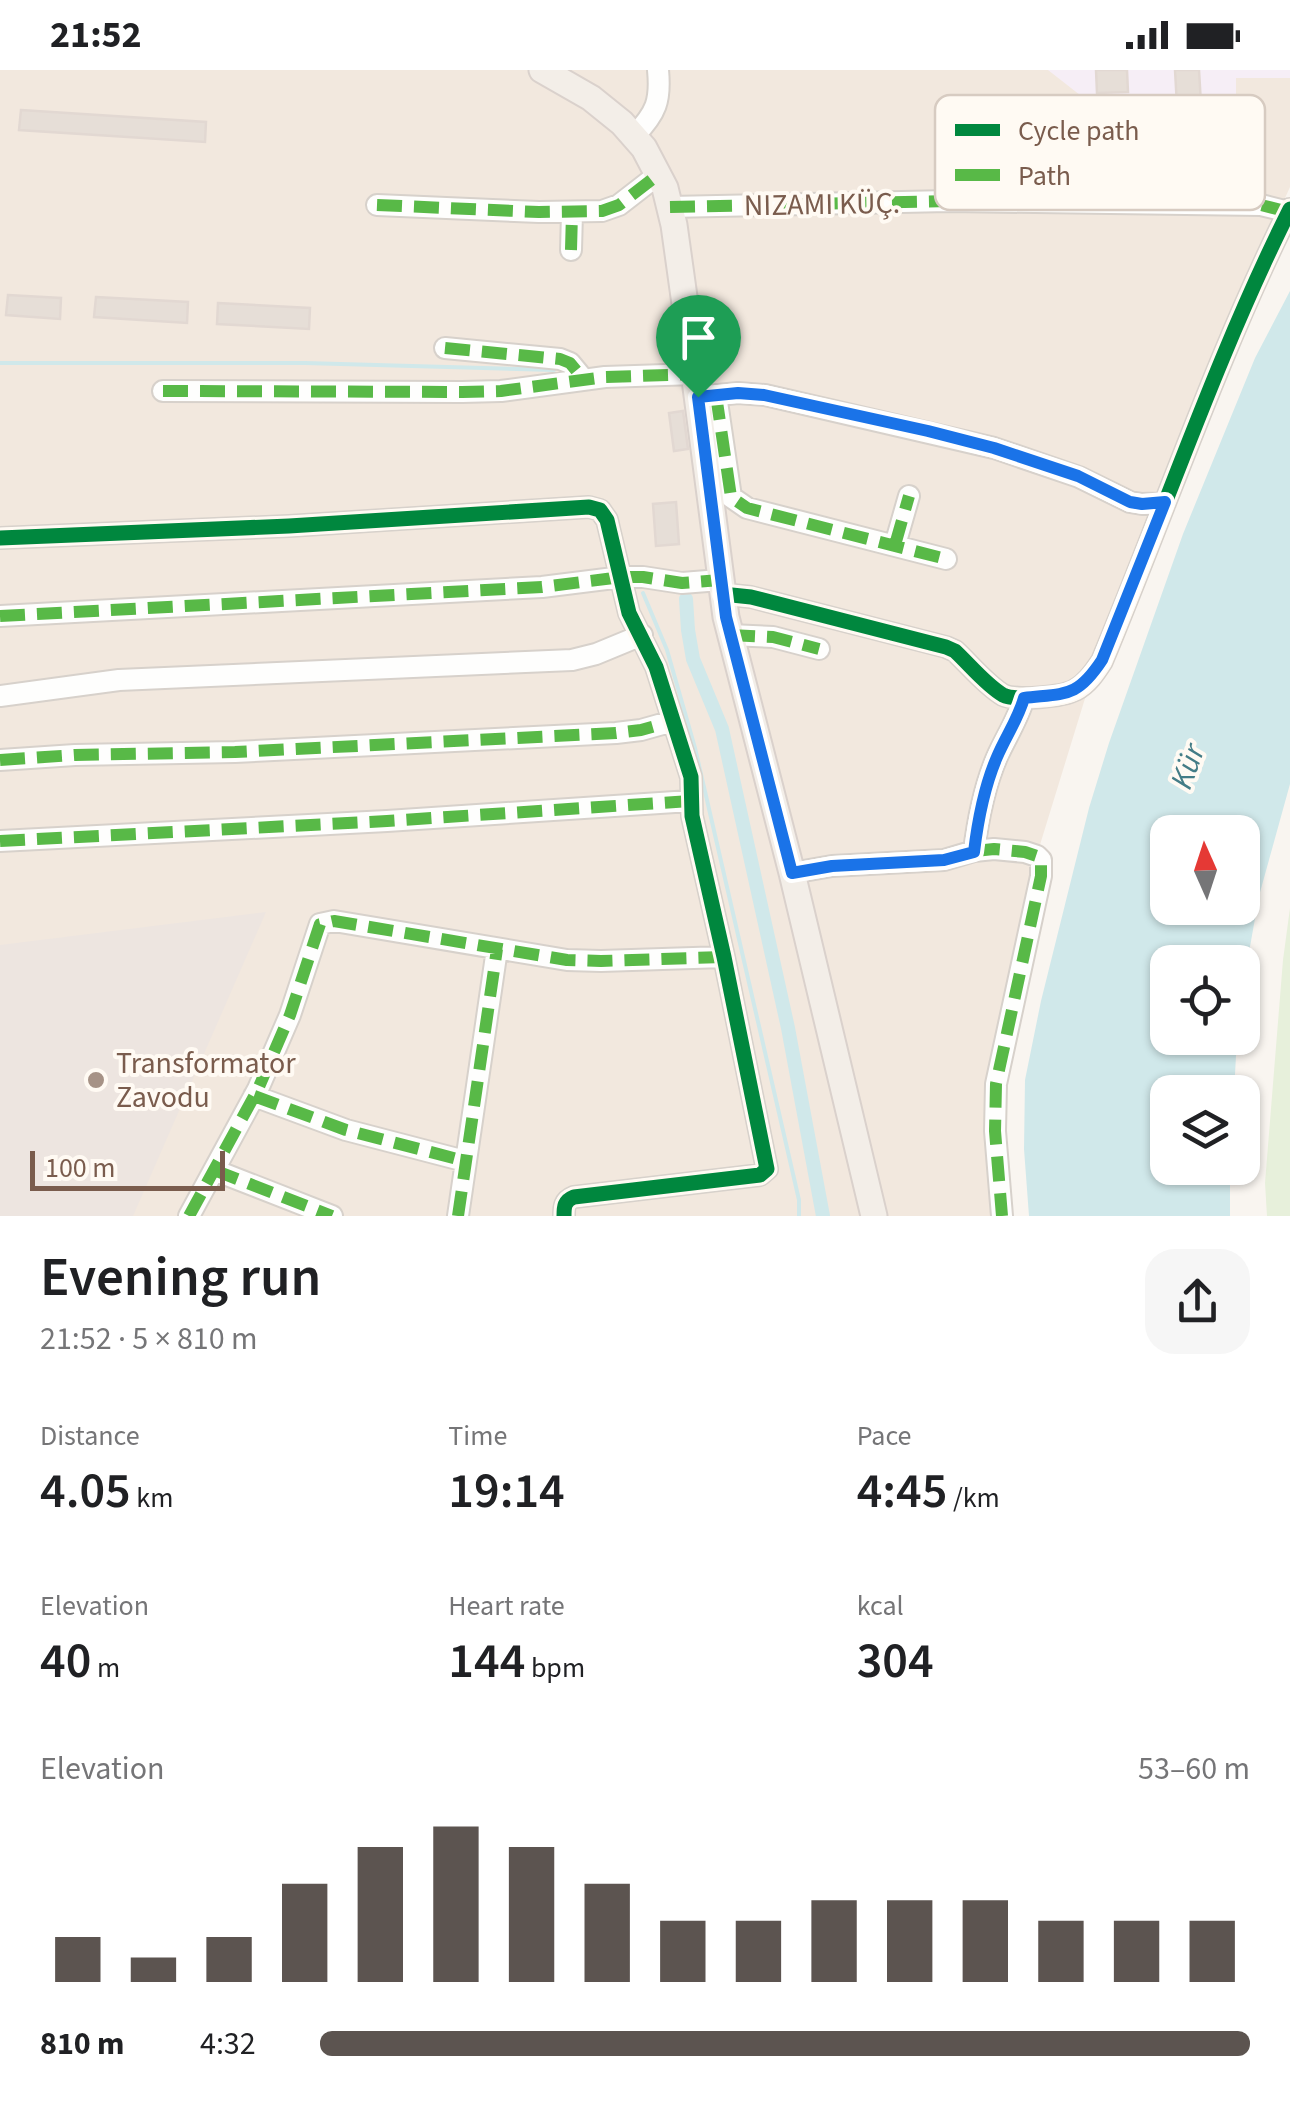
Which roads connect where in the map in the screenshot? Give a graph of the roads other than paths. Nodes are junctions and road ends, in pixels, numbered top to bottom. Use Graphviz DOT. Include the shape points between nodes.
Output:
graph roads {
  1 [pos="542,70"];
  2 [pos="658,70"];
  3 [pos="634,136"];
  4 [pos="660,174"];
  5 [pos="935,202"];
  6 [pos="377,205"];
  7 [pos="670,208"];
  8 [pos="1289,210"];
  9 [pos="572,213"];
  10 [pos="571,250"];
  11 [pos="446,348"];
  12 [pos="584,380"];
  13 [pos="703,389"];
  14 [pos="163,391"];
  15 [pos="909,496"];
  16 [pos="1165,502"];
  17 [pos="0,538"];
  18 [pos="894,545"];
  19 [pos="946,558"];
  20 [pos="622,577"];
  21 [pos="721,587"];
  22 [pos="0,616"];
  23 [pos="642,635"];
  24 [pos="730,635"];
  25 [pos="818,649"];
  26 [pos="0,696"];
  27 [pos="1024,698"];
  28 [pos="673,721"];
  29 [pos="0,760"];
  30 [pos="690,801"];
  31 [pos="0,841"];
  32 [pos="974,852"];
  33 [pos="792,873"];
  34 [pos="497,949"];
  35 [pos="724,958"];
  36 [pos="254,1096"];
  37 [pos="465,1161"];
  38 [pos="214,1170"];
  39 [pos="189,1216"];
  40 [pos="332,1216"];
  41 [pos="458,1216"];
  42 [pos="564,1216"];
  43 [pos="874,1216"];
  44 [pos="1002,1216"];
  1 -- 3 [label="main road" via="591,98"];
  2 -- 3 [label="street" via="655,109"];
  3 -- 4 [label="main road"];
  4 -- 7 [label="main road"];
  4 -- 9 [label="street" via="619,205"];
  5 -- 7 [label="street, NIZAMI KÜÇ."];
  6 -- 9 [label="street"];
  7 -- 13 [label="main road"];
  8 -- 16 [label="street"];
  9 -- 10 [label="street"];
  11 -- 12 [label="street" via="560,359"];
  12 -- 13 [label="street"];
  12 -- 14 [label="street" via="502,391"];
  13 -- 16 [label="street" via="764,395 928,431 1078,476 1130,502"];
  13 -- 18 [label="street" via="736,502"];
  13 -- 21 [label="main road"];
  15 -- 18 [label="street"];
  16 -- 27 [label="street" via="1090,678 1068,693"];
  17 -- 20 [label="street" via="590,507 607,520"];
  18 -- 19 [label="street"];
  20 -- 21 [label="street"];
  20 -- 22 [label="street"];
  20 -- 23 [label="street"];
  21 -- 24 [label="main road"];
  21 -- 27 [label="street" via="955,651 1002,694"];
  23 -- 26 [label="street" via="572,660 118,680"];
  23 -- 28 [label="street"];
  24 -- 25 [label="street"];
  24 -- 33 [label="main road"];
  27 -- 32 [label="street" via="984,793"];
  28 -- 29 [label="street" via="616,733"];
  28 -- 30 [label="street"];
  30 -- 31 [label="street"];
  30 -- 35 [label="street"];
  32 -- 33 [label="street"];
  32 -- 44 [label="street" via="1026,852 1041,860 996,1084"];
  33 -- 43 [label="main road"];
  34 -- 35 [label="street" via="567,960"];
  34 -- 36 [label="street" via="334,920 320,924"];
  34 -- 37 [label="street"];
  35 -- 42 [label="street" via="765,1172 574,1197 564,1204"];
  36 -- 37 [label="street" via="346,1130"];
  36 -- 38 [label="street"];
  37 -- 41 [label="street"];
  38 -- 39 [label="street"];
  38 -- 40 [label="street"];
}
